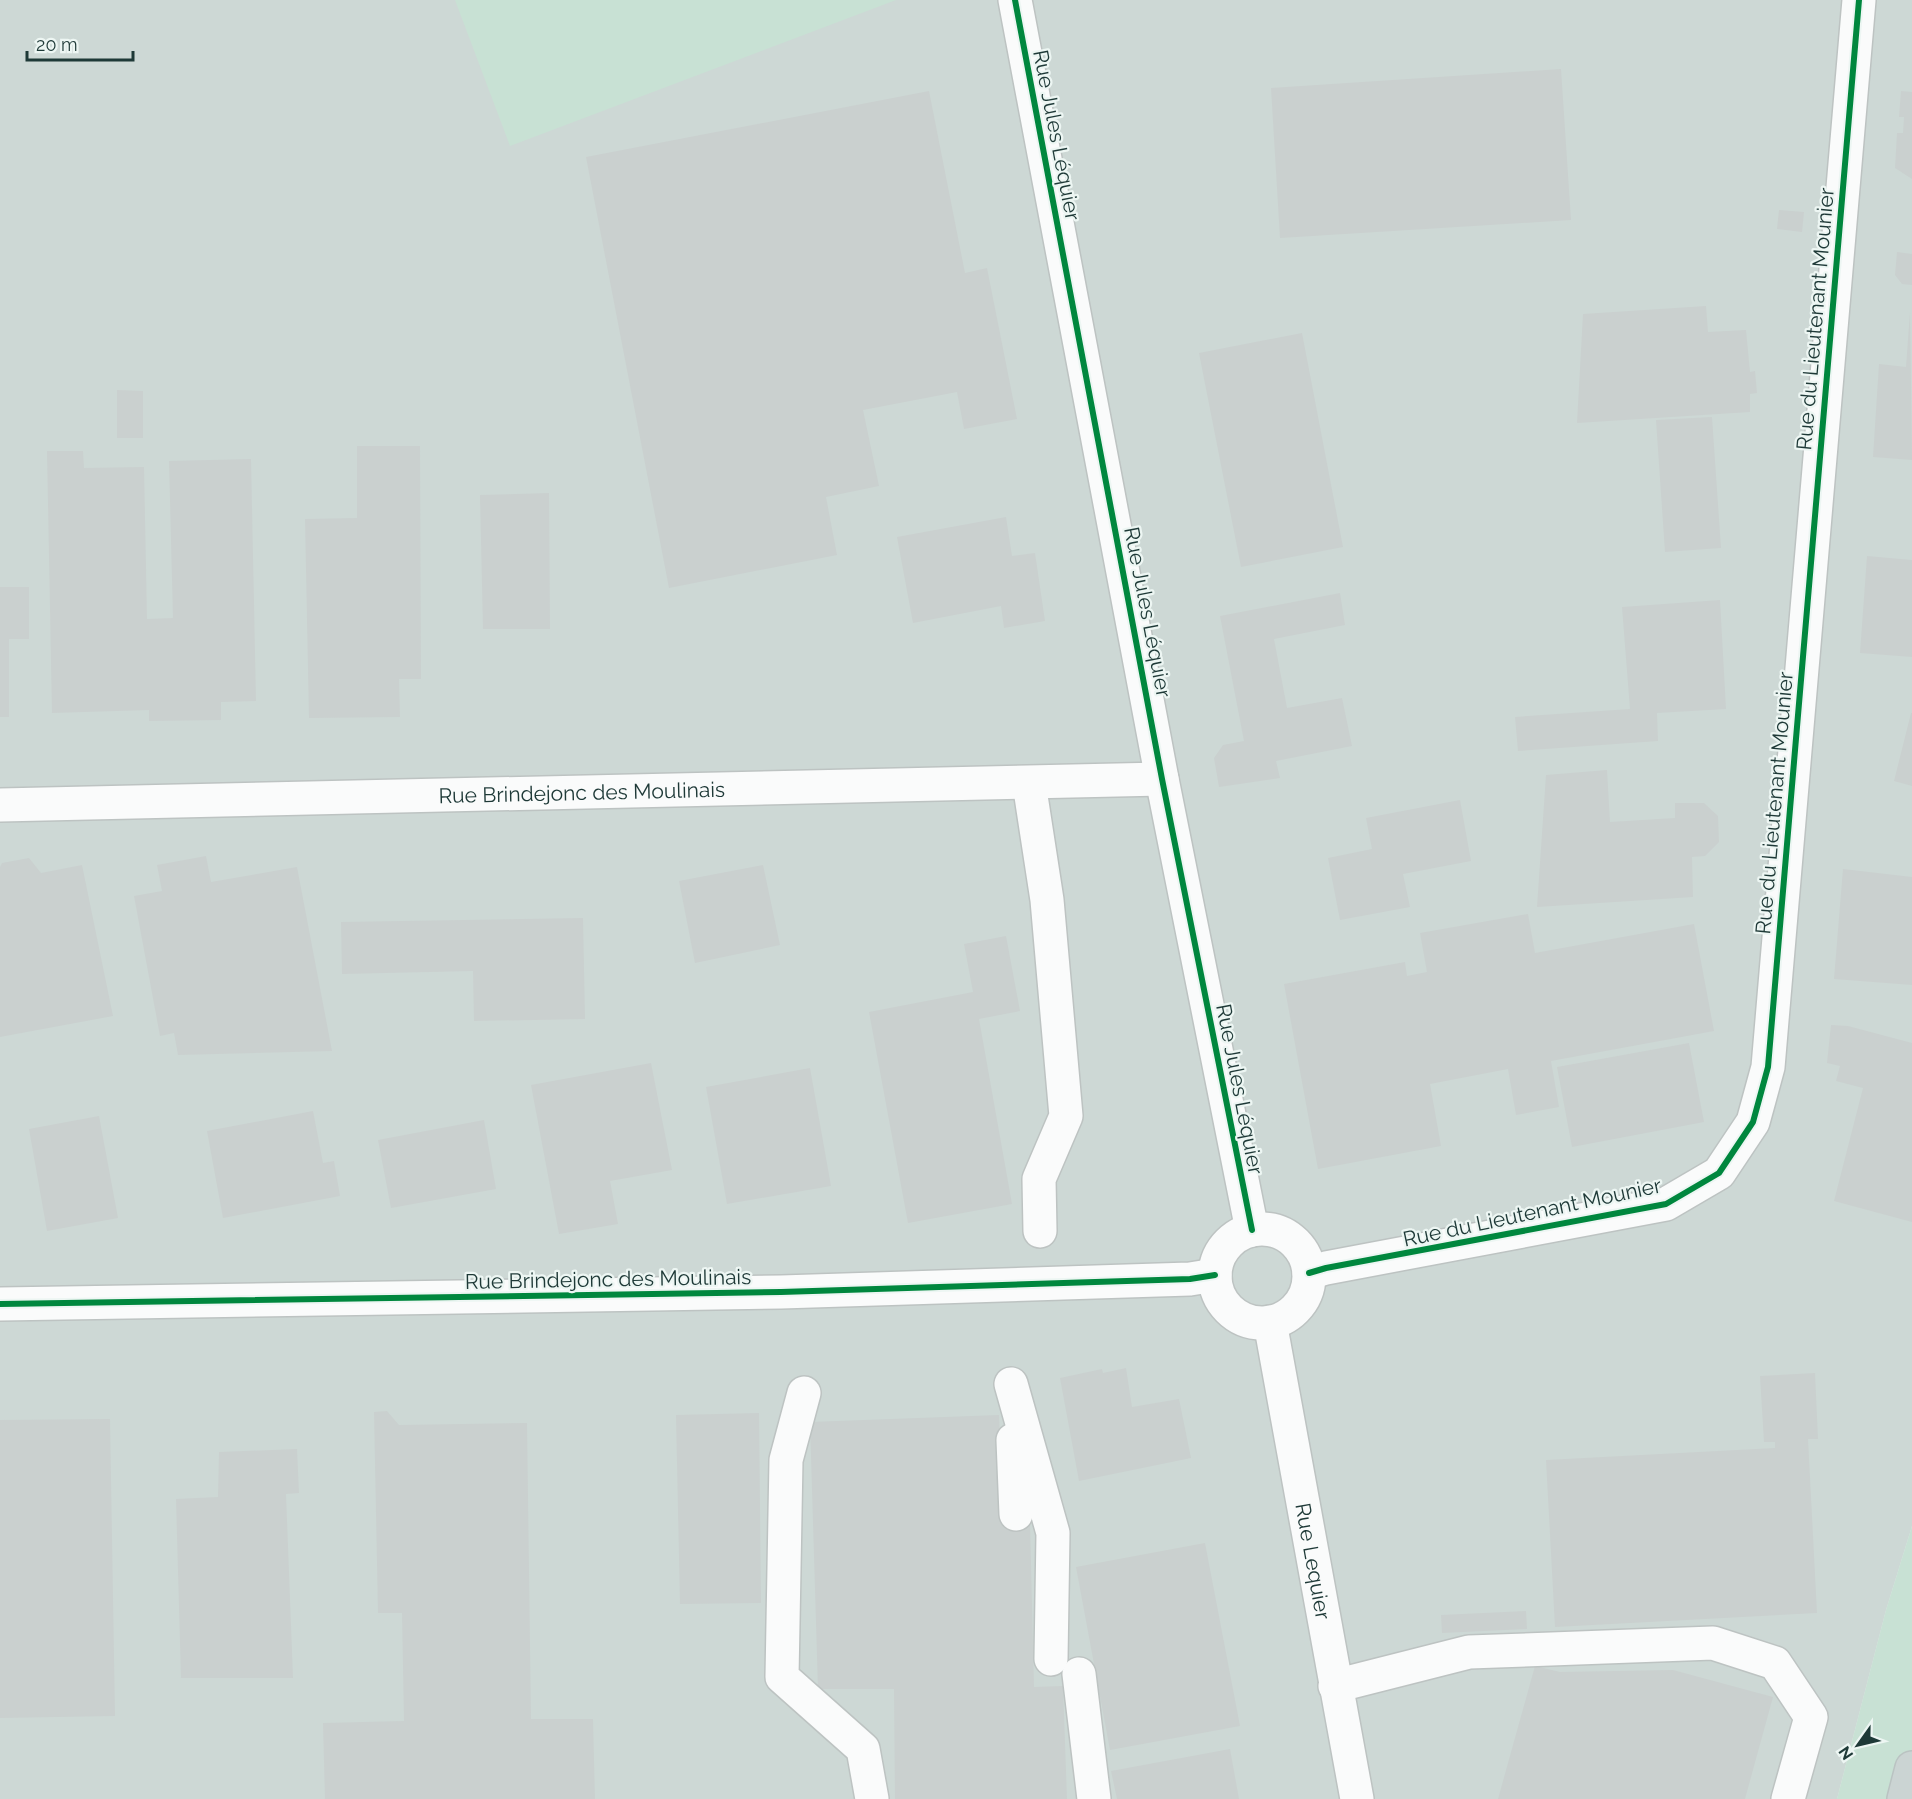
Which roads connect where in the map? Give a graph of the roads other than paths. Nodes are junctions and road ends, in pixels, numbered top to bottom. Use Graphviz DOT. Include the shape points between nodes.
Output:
graph roads {
  1 [pos="1015,0"];
  2 [pos="1859,0"];
  3 [pos="1162,779"];
  4 [pos="1029,783"];
  5 [pos="0,805"];
  6 [pos="1252,1230"];
  7 [pos="1040,1231"];
  8 [pos="1309,1273"];
  9 [pos="1215,1275"];
  10 [pos="0,1304"];
  11 [pos="1270,1322"];
  12 [pos="804,1393"];
  13 [pos="1016,1514"];
  14 [pos="1051,1659"];
  15 [pos="1079,1674"];
  16 [pos="1335,1686"];
  17 [pos="1912,1768"];
  18 [pos="872,1799"];
  19 [pos="1094,1799"];
  20 [pos="1357,1799"];
  21 [pos="1788,1799"];
  22 [pos="1904,1799"];
  1 -- 3 [label="street, Rue Jules Léquier"];
  2 -- 8 [label="street, Rue du Lieutenant Mounier" via="1768,1067 1753,1122 1719,1173 1666,1204"];
  3 -- 4 [label="street, Rue Brindejonc des Moulinais"];
  3 -- 6 [label="street, Rue Jules Léquier"];
  4 -- 5 [label="street, Rue Brindejonc des Moulinais"];
  4 -- 7 [label="street" via="1047,900 1066,1116 1039,1179"];
  6 -- 8 [label="street" via="1284,1234 1305,1258"];
  6 -- 9 [label="street" via="1226,1246"];
  8 -- 11 [label="street" via="1303,1299 1294,1310"];
  9 -- 10 [label="street, Rue Brindejonc des Moulinais" via="1190,1279 781,1292"];
  9 -- 11 [label="street" via="1223,1301 1232,1311 1243,1319"];
  11 -- 16 [label="street, Rue Lequier"];
  12 -- 18 [label="street" via="786,1460 782,1677 863,1749"];
  13 -- 14 [label="street" via="1011,1384 1053,1533"];
  15 -- 19 [label="street"];
  16 -- 20 [label="street, Rue Lequier"];
  16 -- 21 [label="street" via="1469,1652 1713,1643 1775,1663 1811,1717"];
  17 -- 22 [label="main road"];
}
